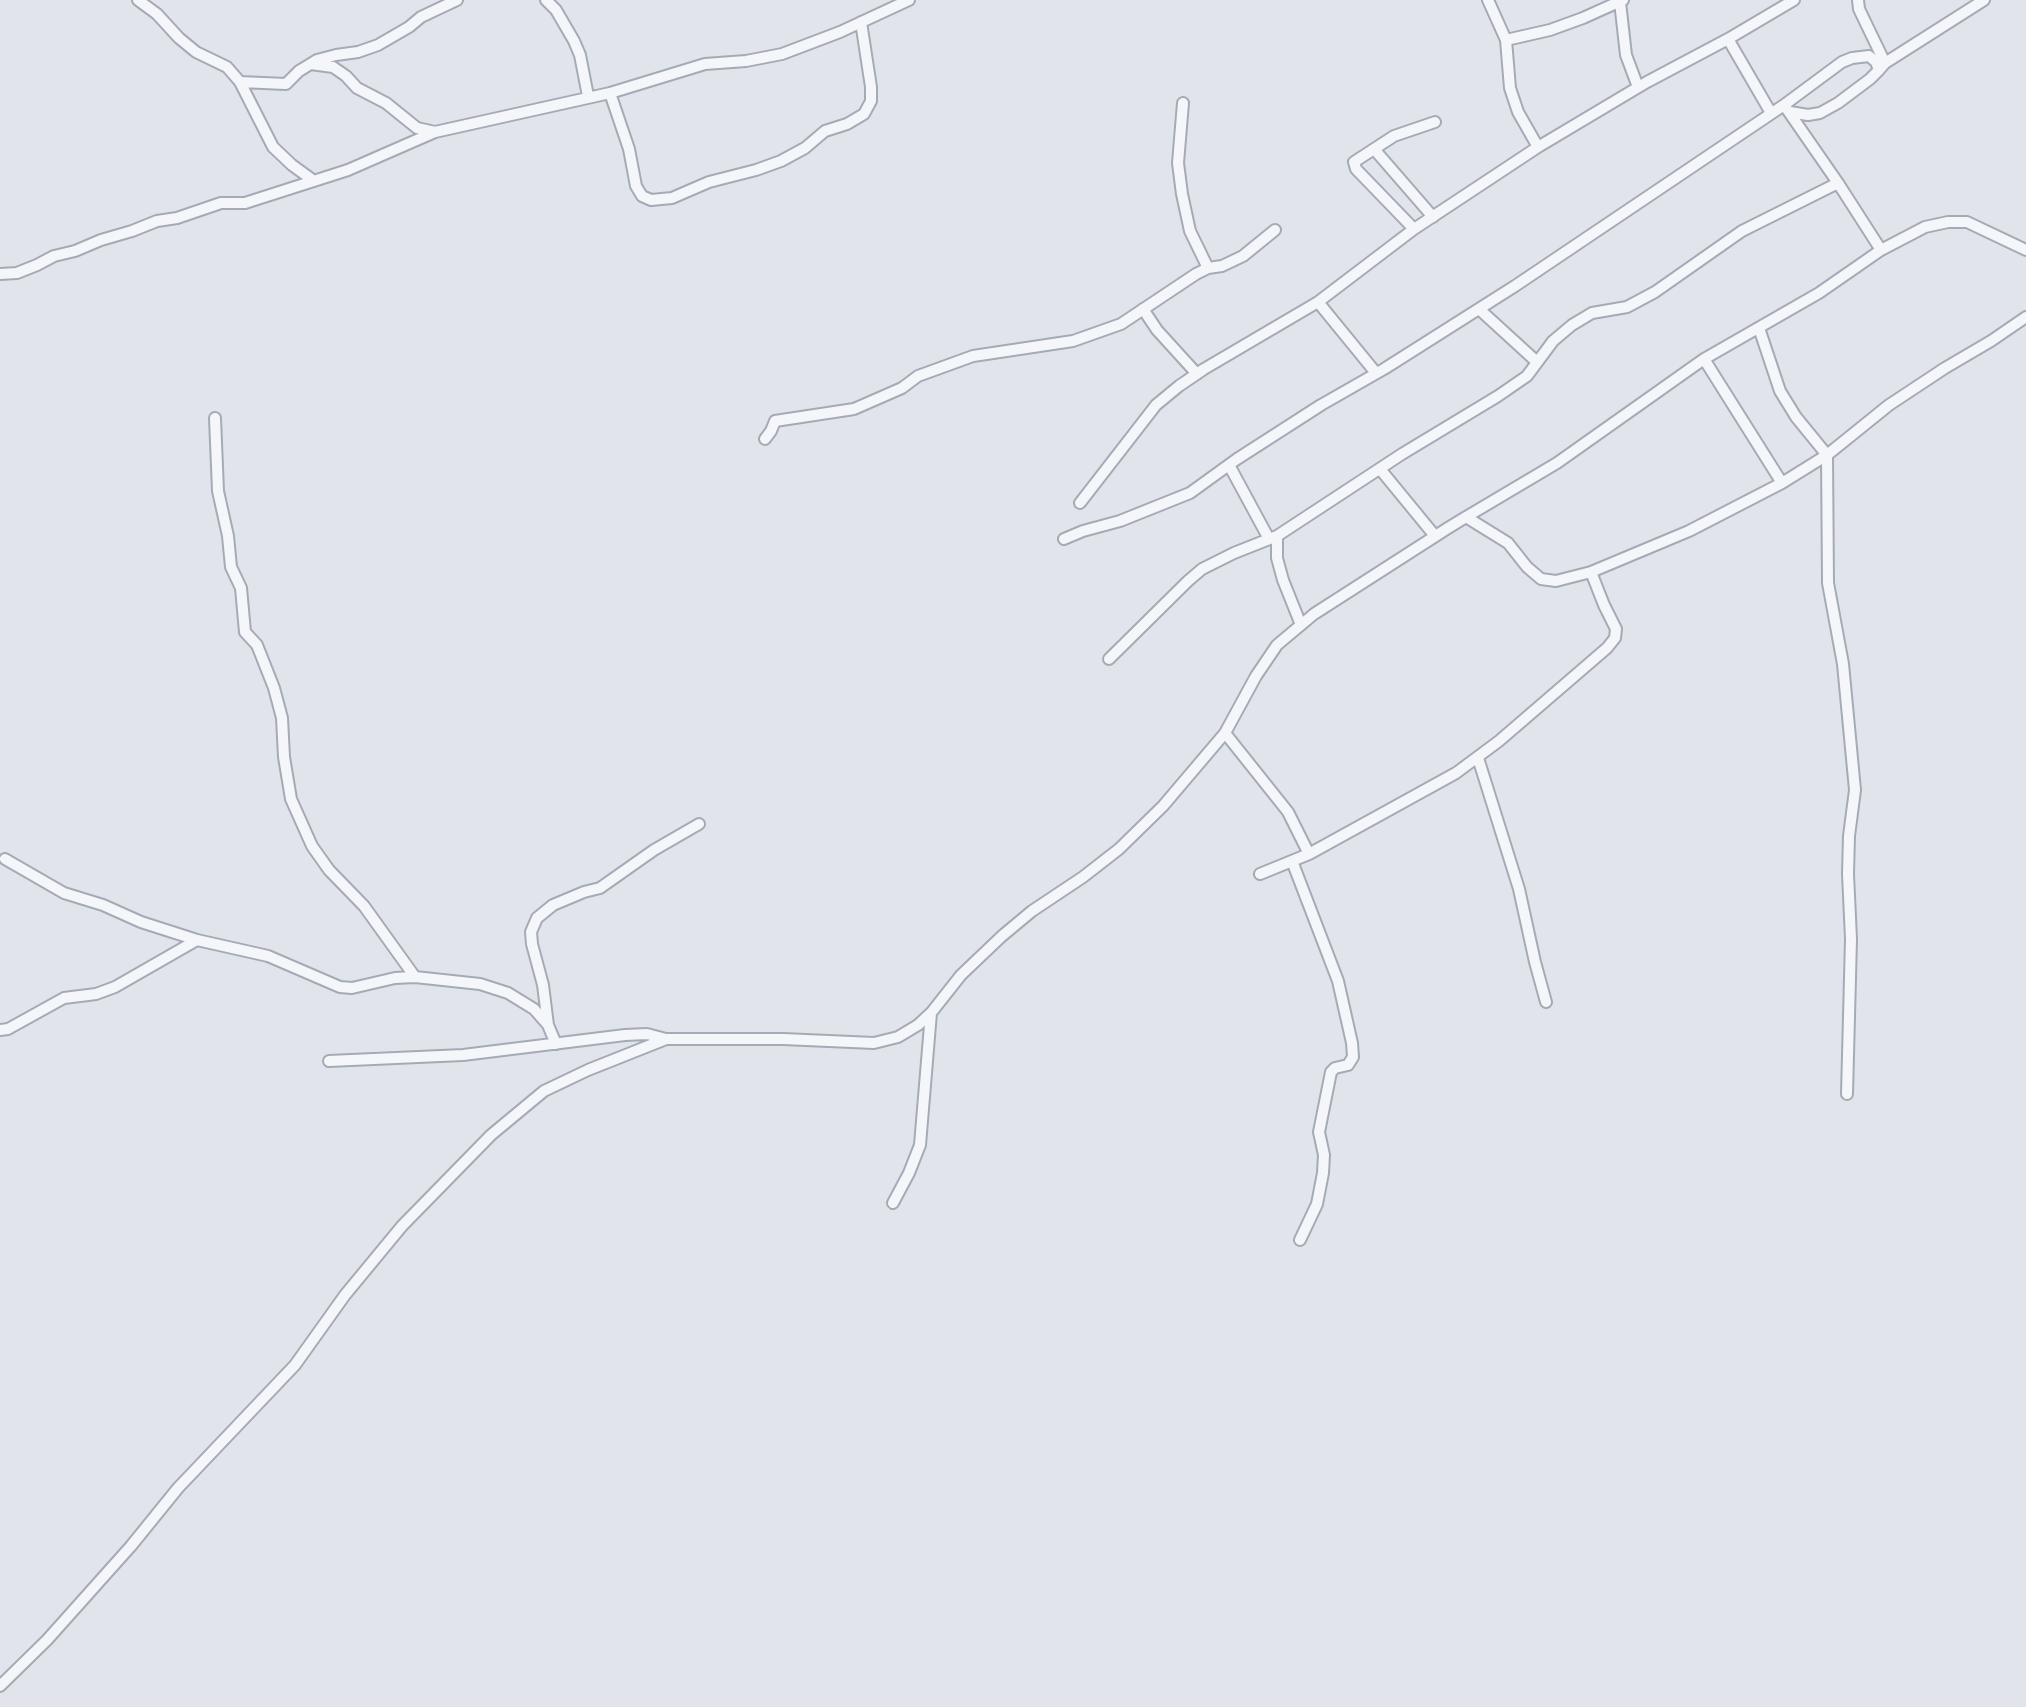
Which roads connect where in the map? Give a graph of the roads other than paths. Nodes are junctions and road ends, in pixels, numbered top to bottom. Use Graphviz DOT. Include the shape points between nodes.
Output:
graph roads {
  1 [pos="138,0"];
  2 [pos="458,0"];
  3 [pos="546,0"];
  4 [pos="909,0"];
  5 [pos="1488,0"];
  6 [pos="1794,0"];
  7 [pos="1858,0"];
  8 [pos="1984,0"];
  9 [pos="1621,1"];
  10 [pos="861,22"];
  11 [pos="1728,39"];
  12 [pos="1506,40"];
  13 [pos="311,64"];
  14 [pos="1882,66"];
  15 [pos="240,82"];
  16 [pos="1638,87"];
  17 [pos="610,93"];
  18 [pos="588,96"];
  19 [pos="1184,103"];
  20 [pos="1787,108"];
  21 [pos="1771,113"];
  22 [pos="1436,122"];
  23 [pos="435,132"];
  24 [pos="1538,147"];
  25 [pos="1374,149"];
  26 [pos="314,181"];
  27 [pos="1838,183"];
  28 [pos="1433,216"];
  29 [pos="1414,229"];
  30 [pos="1275,230"];
  31 [pos="1881,250"];
  32 [pos="2026,250"];
  33 [pos="1208,268"];
  34 [pos="0,274"];
  35 [pos="1318,302"];
  36 [pos="1143,309"];
  37 [pos="1479,309"];
  38 [pos="2026,317"];
  39 [pos="1759,328"];
  40 [pos="1704,359"];
  41 [pos="1537,362"];
  42 [pos="1376,373"];
  43 [pos="1197,374"];
  44 [pos="215,418"];
  45 [pos="765,439"];
  46 [pos="1827,455"];
  47 [pos="1229,465"];
  48 [pos="1380,469"];
  49 [pos="1782,483"];
  50 [pos="1080,503"];
  51 [pos="1466,518"];
  52 [pos="1435,536"];
  53 [pos="1273,538"];
  54 [pos="1064,539"];
  55 [pos="1591,572"];
  56 [pos="1301,624"];
  57 [pos="1109,660"];
  58 [pos="1225,733"];
  59 [pos="1478,758"];
  60 [pos="699,824"];
  61 [pos="1309,854"];
  62 [pos="5,859"];
  63 [pos="1292,861"];
  64 [pos="1260,874"];
  65 [pos="197,940"];
  66 [pos="415,977"];
  67 [pos="1546,1002"];
  68 [pos="931,1013"];
  69 [pos="548,1025"];
  70 [pos="0,1030"];
  71 [pos="666,1039"];
  72 [pos="556,1044"];
  73 [pos="329,1060"];
  74 [pos="1847,1094"];
  75 [pos="893,1203"];
  76 [pos="1300,1240"];
  77 [pos="0,1686"];
  1 -- 15 [label="street" via="196,52 227,67"];
  2 -- 13 [label="street" via="421,17 378,45"];
  3 -- 18 [label="street" via="574,41"];
  4 -- 10 [label="street"];
  5 -- 12 [label="street"];
  6 -- 11 [label="street"];
  7 -- 14 [label="street"];
  8 -- 14 [label="street"];
  9 -- 12 [label="street" via="1550,30"];
  9 -- 16 [label="street" via="1626,55"];
  10 -- 17 [label="street" via="782,54 698,65"];
  10 -- 17 [label="street" via="871,87 871,101 864,114 825,131 781,161 709,182 672,198 651,200 642,196 636,186 629,149"];
  11 -- 16 [label="street"];
  11 -- 21 [label="street"];
  12 -- 24 [label="street" via="1512,96"];
  13 -- 15 [label="street" via="286,84"];
  13 -- 23 [label="street" via="333,67 417,128"];
  14 -- 20 [label="street" via="1845,98 1820,113 1808,115"];
  14 -- 20 [label="street" via="1869,56 1842,62"];
  15 -- 26 [label="street" via="273,147"];
  16 -- 24 [label="street"];
  17 -- 18 [label="street"];
  18 -- 23 [label="street"];
  19 -- 33 [label="street" via="1178,163 1182,194 1190,231"];
  20 -- 21 [label="street"];
  20 -- 27 [label="street"];
  21 -- 37 [label="street"];
  22 -- 25 [label="street" via="1394,136"];
  23 -- 26 [label="street"];
  24 -- 28 [label="street"];
  25 -- 28 [label="street"];
  25 -- 29 [label="street" via="1357,160 1355,166"];
  26 -- 34 [label="street" via="245,203 221,202 54,256 17,273"];
  27 -- 31 [label="street"];
  27 -- 41 [label="street" via="1742,231 1637,302 1592,313 1553,341"];
  28 -- 29 [label="street"];
  29 -- 35 [label="street"];
  30 -- 33 [label="street" via="1243,256"];
  31 -- 32 [label="street" via="1925,227 1948,222 1967,222"];
  31 -- 39 [label="street"];
  33 -- 36 [label="street"];
  35 -- 42 [label="street"];
  35 -- 43 [label="street"];
  36 -- 43 [label="street"];
  36 -- 45 [label="street" via="1121,324 1073,340 973,356 940,367 855,409 775,421"];
  37 -- 41 [label="street"];
  37 -- 42 [label="street"];
  38 -- 46 [label="street" via="1889,405"];
  39 -- 40 [label="street"];
  39 -- 46 [label="street" via="1780,391"];
  40 -- 49 [label="street"];
  40 -- 51 [label="street" via="1557,464"];
  41 -- 48 [label="street" via="1527,375 1498,396"];
  42 -- 47 [label="street"];
  43 -- 50 [label="street" via="1156,405"];
  44 -- 66 [label="street" via="218,491 231,567 241,588 245,632 257,645 282,718 291,799 312,846 364,906"];
  46 -- 49 [label="street"];
  46 -- 74 [label="street" via="1828,583 1843,664 1855,790 1848,865 1851,939"];
  47 -- 53 [label="street"];
  47 -- 54 [label="street" via="1190,493"];
  48 -- 52 [label="street"];
  48 -- 53 [label="street"];
  49 -- 55 [label="street" via="1689,531"];
  51 -- 52 [label="street"];
  51 -- 55 [label="street" via="1508,543 1541,579 1556,582"];
  52 -- 56 [label="street"];
  53 -- 56 [label="street" via="1283,580"];
  53 -- 57 [label="street" via="1202,569"];
  55 -- 59 [label="street" via="1614,622 1615,638"];
  56 -- 58 [label="street" via="1277,645"];
  58 -- 61 [label="street" via="1288,812"];
  58 -- 68 [label="street" via="1163,806 1119,849 1010,930 961,975"];
  59 -- 61 [label="street"];
  59 -- 67 [label="street" via="1520,889"];
  60 -- 69 [label="street" via="600,888 553,905 537,918 531,932 532,944"];
  61 -- 63 [label="street"];
  62 -- 65 [label="street" via="64,893"];
  63 -- 64 [label="street"];
  63 -- 76 [label="street" via="1338,981 1353,1057 1348,1065 1331,1072 1319,1132 1323,1173 1317,1204"];
  65 -- 66 [label="street" via="268,956 340,987"];
  65 -- 70 [label="street" via="115,987 64,998"];
  66 -- 69 [label="street" via="480,984 508,993 534,1009"];
  68 -- 71 [label="street" via="898,1037 874,1043"];
  68 -- 75 [label="street" via="920,1145"];
  69 -- 72 [label="street"];
  71 -- 72 [label="street" via="647,1034 625,1035"];
  71 -- 77 [label="street" via="544,1091 483,1143 402,1226 345,1295 295,1365 178,1488 47,1640"];
  72 -- 73 [label="street" via="463,1054"];
}
